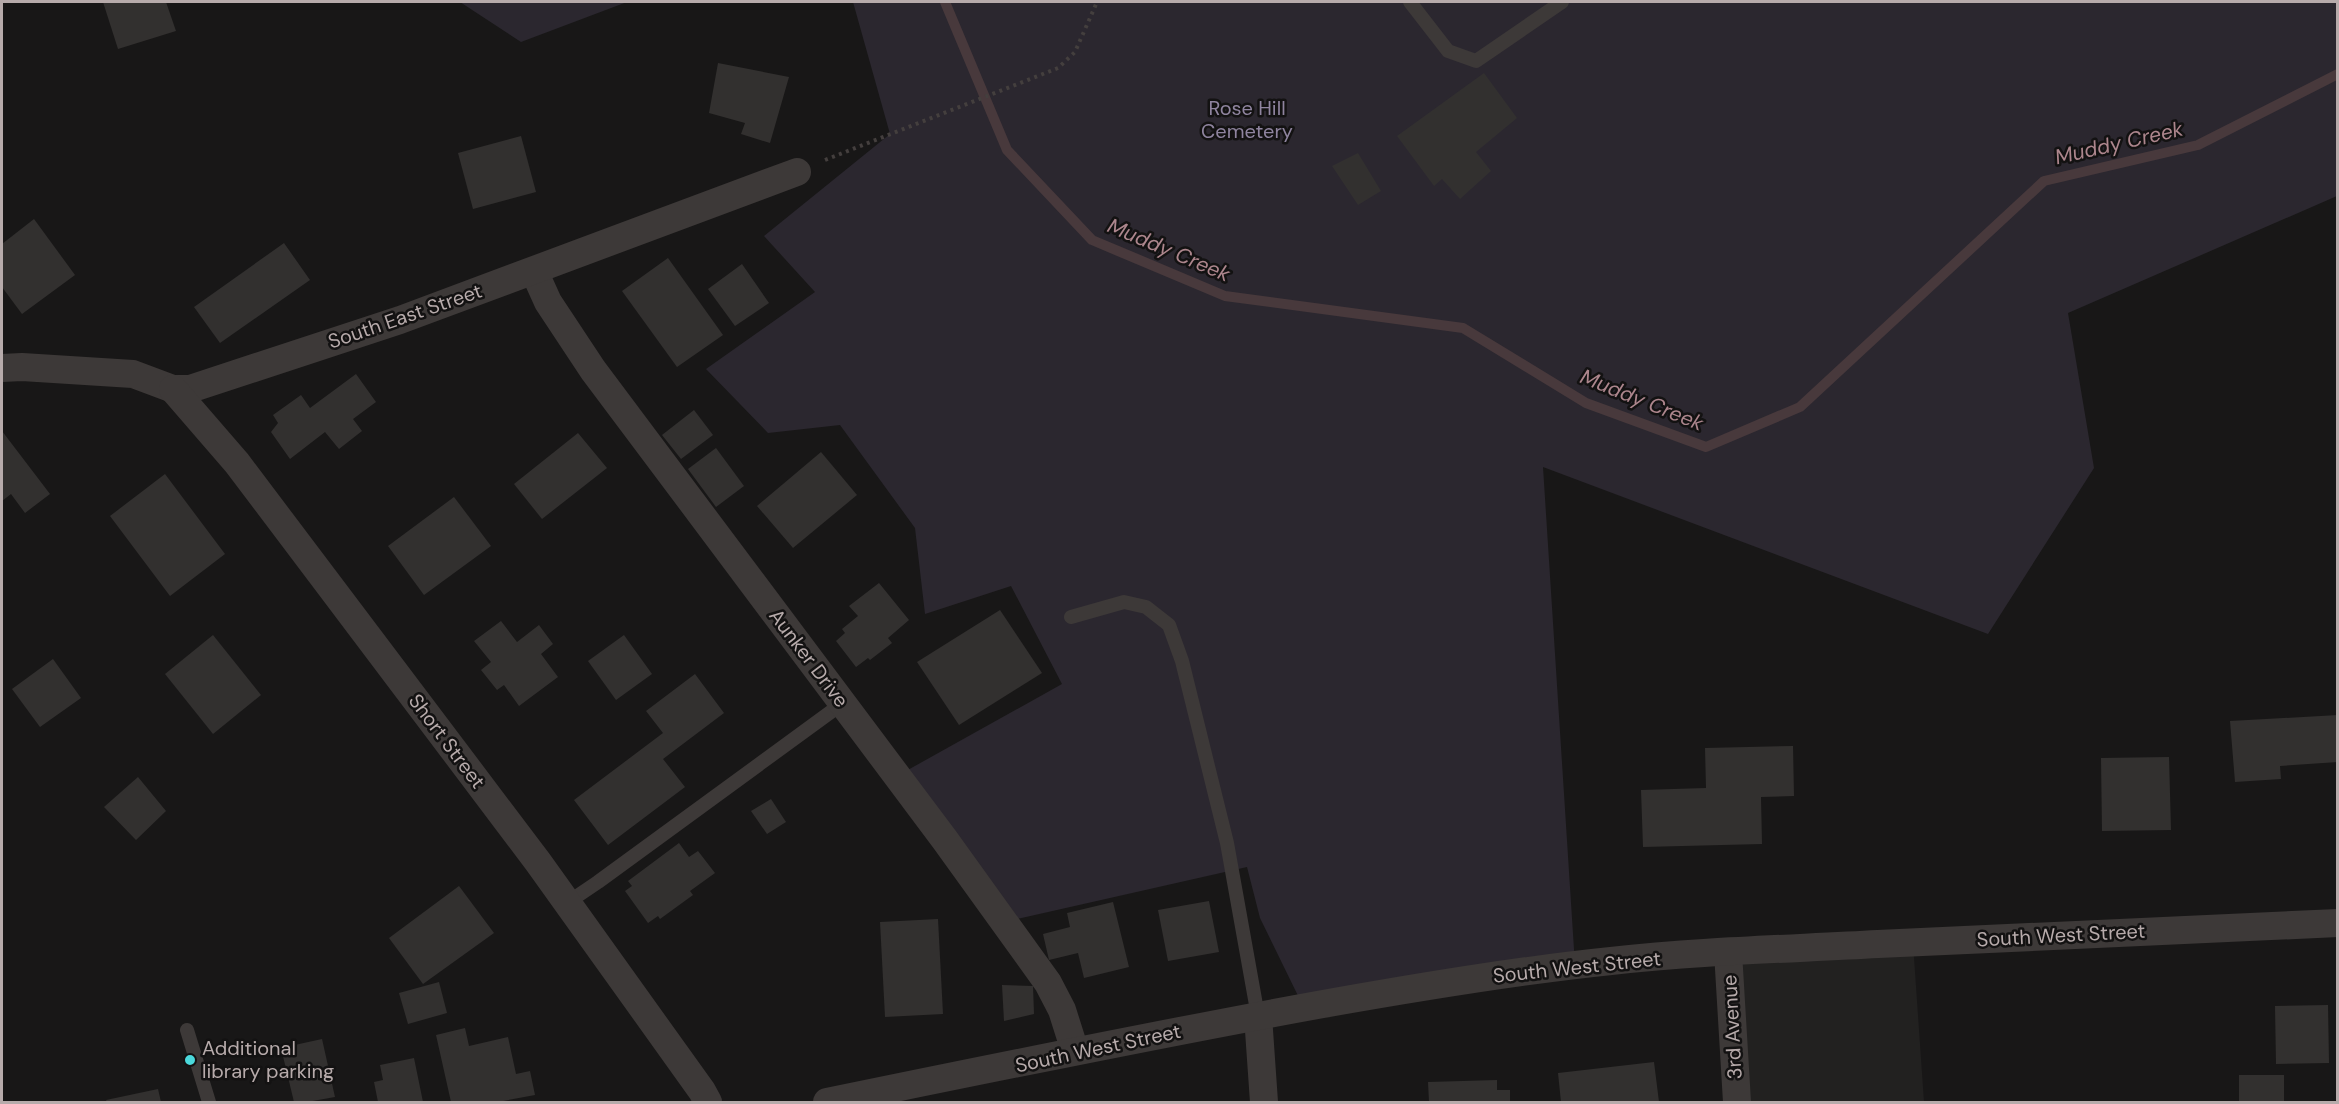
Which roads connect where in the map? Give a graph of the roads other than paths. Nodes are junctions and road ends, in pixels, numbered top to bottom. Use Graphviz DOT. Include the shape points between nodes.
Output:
graph roads {
  1 [pos="1410,2"];
  2 [pos="1562,2"];
  3 [pos="797,172"];
  4 [pos="534,271"];
  5 [pos="2,369"];
  6 [pos="173,389"];
  7 [pos="1071,617"];
  8 [pos="843,703"];
  9 [pos="567,903"];
  10 [pos="2337,923"];
  11 [pos="1728,952"];
  12 [pos="1258,1016"];
  13 [pos="187,1030"];
  14 [pos="1075,1051"];
  15 [pos="903,1095"];
  16 [pos="209,1102"];
  17 [pos="708,1102"];
  18 [pos="827,1102"];
  19 [pos="1264,1102"];
  20 [pos="1737,1102"];
  1 -- 2 [label="lane" via="1448,51 1476,61"];
  3 -- 4 [label="street, South East Street"];
  4 -- 6 [label="street, South East Street" via="190,389"];
  4 -- 8 [label="street, Aunker Drive" via="548,302 593,369"];
  5 -- 6 [label="street, South East Street" via="133,374"];
  6 -- 9 [label="street, Short Street" via="237,463"];
  7 -- 12 [label="lane" via="1124,602 1146,607 1169,625 1182,661 1227,843"];
  8 -- 9 [label="lane"];
  8 -- 14 [label="street, Aunker Drive" via="1048,983 1062,1010"];
  9 -- 17 [label="street, Short Street"];
  10 -- 11 [label="street, South West Street"];
  11 -- 12 [label="street, South West Street" via="1612,960 1459,980"];
  11 -- 20 [label="street, 3rd Avenue"];
  12 -- 14 [label="street, South West Street"];
  12 -- 19 [label="street"];
  13 -- 16 [label="lane"];
  14 -- 15 [label="street, South West Street"];
  15 -- 18 [label="street, South West Street"];
}
